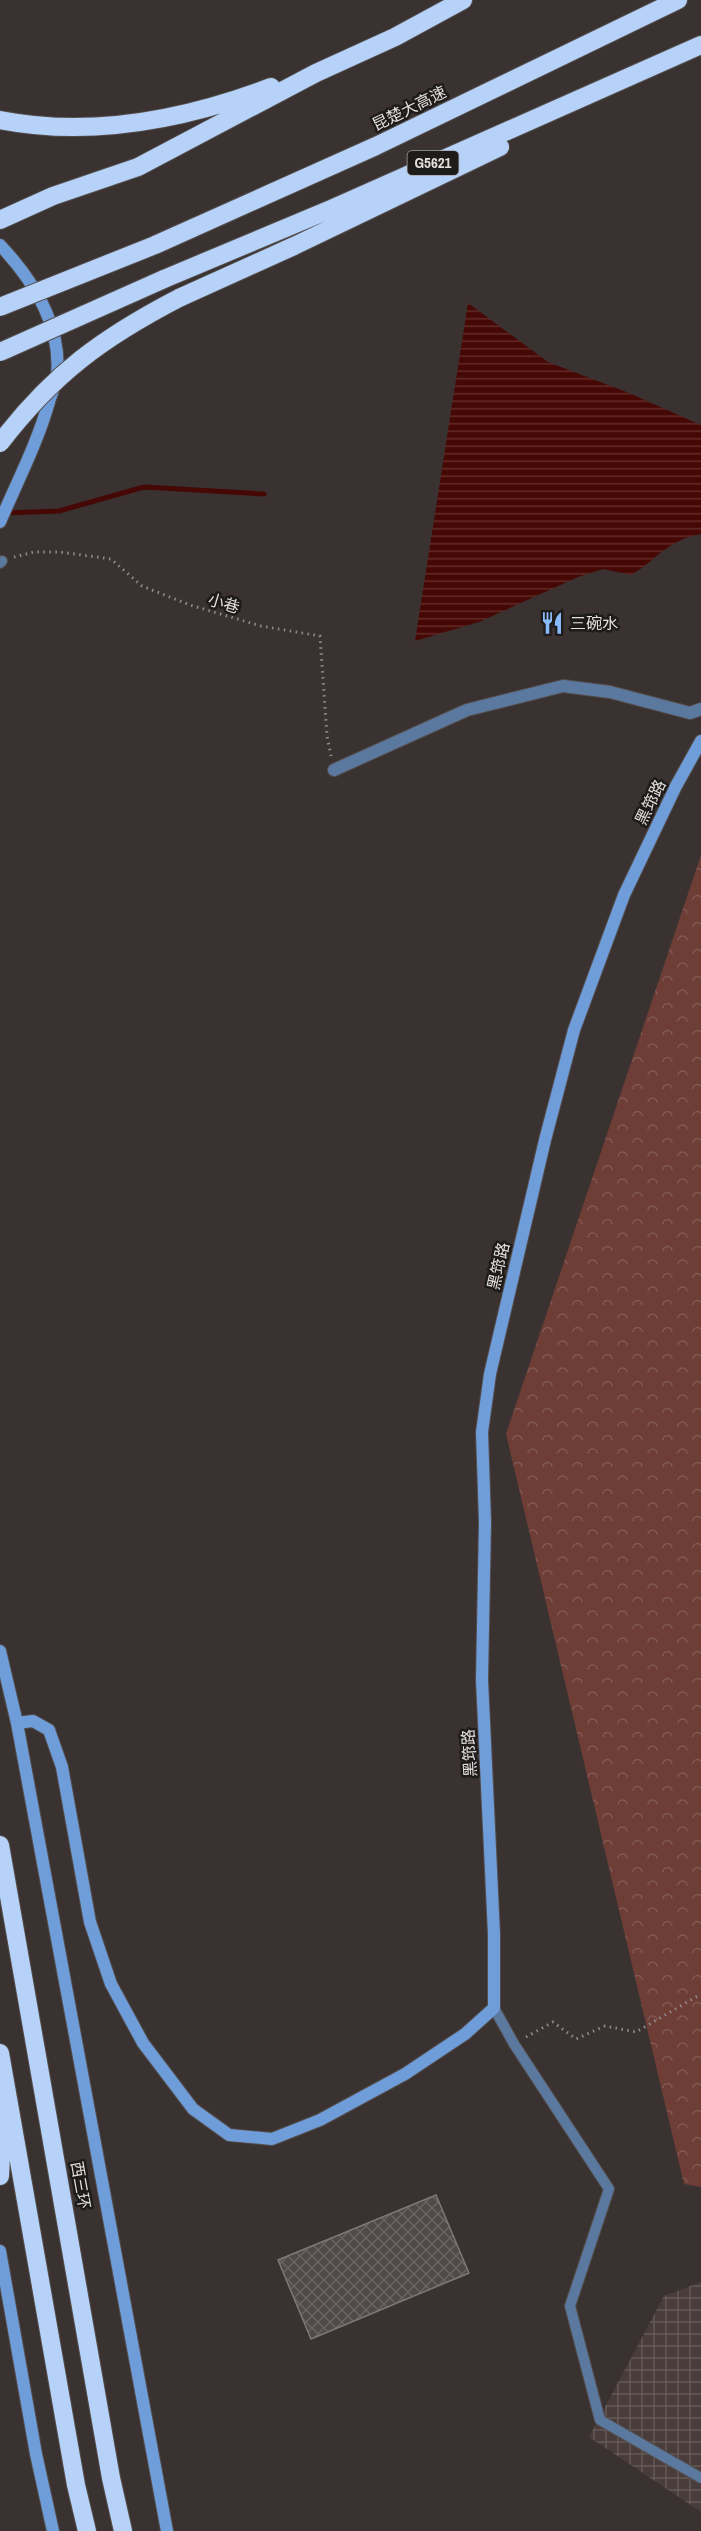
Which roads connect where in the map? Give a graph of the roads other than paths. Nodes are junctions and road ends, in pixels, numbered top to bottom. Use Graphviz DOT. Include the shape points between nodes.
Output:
graph roads {
  1 [pos="463,0"];
  2 [pos="678,0"];
  3 [pos="395,36"];
  4 [pos="701,47"];
  5 [pos="0,120"];
  6 [pos="0,220"];
  7 [pos="0,245"];
  8 [pos="0,307"];
  9 [pos="0,352"];
  10 [pos="0,443"];
  11 [pos="0,522"];
  12 [pos="701,709"];
  13 [pos="701,741"];
  14 [pos="334,770"];
  15 [pos="0,1651"];
  16 [pos="17,1724"];
  17 [pos="0,1845"];
  18 [pos="494,2008"];
  19 [pos="0,2053"];
  20 [pos="5,2083"];
  21 [pos="0,2176"];
  22 [pos="0,2251"];
  23 [pos="701,2478"];
  24 [pos="53,2531"];
  25 [pos="87,2531"];
  26 [pos="123,2531"];
  27 [pos="167,2531"];
  1 -- 3 [label="highway"];
  2 -- 8 [label="highway, 昆楚大高速 / G5621, bridge" via="376,146 154,245"];
  3 -- 5 [label="highway" via="256,92 171,117 70,128"];
  3 -- 6 [label="highway" via="138,167 53,196"];
  4 -- 9 [label="highway, G5621, bridge"];
  4 -- 10 [label="highway, bridge" via="305,241 179,298 106,339 41,394"];
  7 -- 11 [label="main road" via="39,294 54,332 57,376 41,429"];
  12 -- 14 [label="street" via="690,713 610,692 563,686 467,710"];
  13 -- 18 [label="main road, 黑筇路" via="624,894 574,1030 490,1374 482,1432 482,1680"];
  15 -- 16 [label="main road"];
  16 -- 18 [label="main road" via="33,1721 49,1730 62,1767 90,1922 111,1984 143,2043 193,2109 229,2135 272,2139 320,2120 405,2074 465,2034"];
  16 -- 27 [label="main road"];
  17 -- 26 [label="highway, 西三环"];
  18 -- 23 [label="lane" via="609,2189 570,2306 600,2420"];
  19 -- 20 [label="highway"];
  20 -- 21 [label="highway"];
  20 -- 25 [label="highway"];
  22 -- 24 [label="main road"];
}
